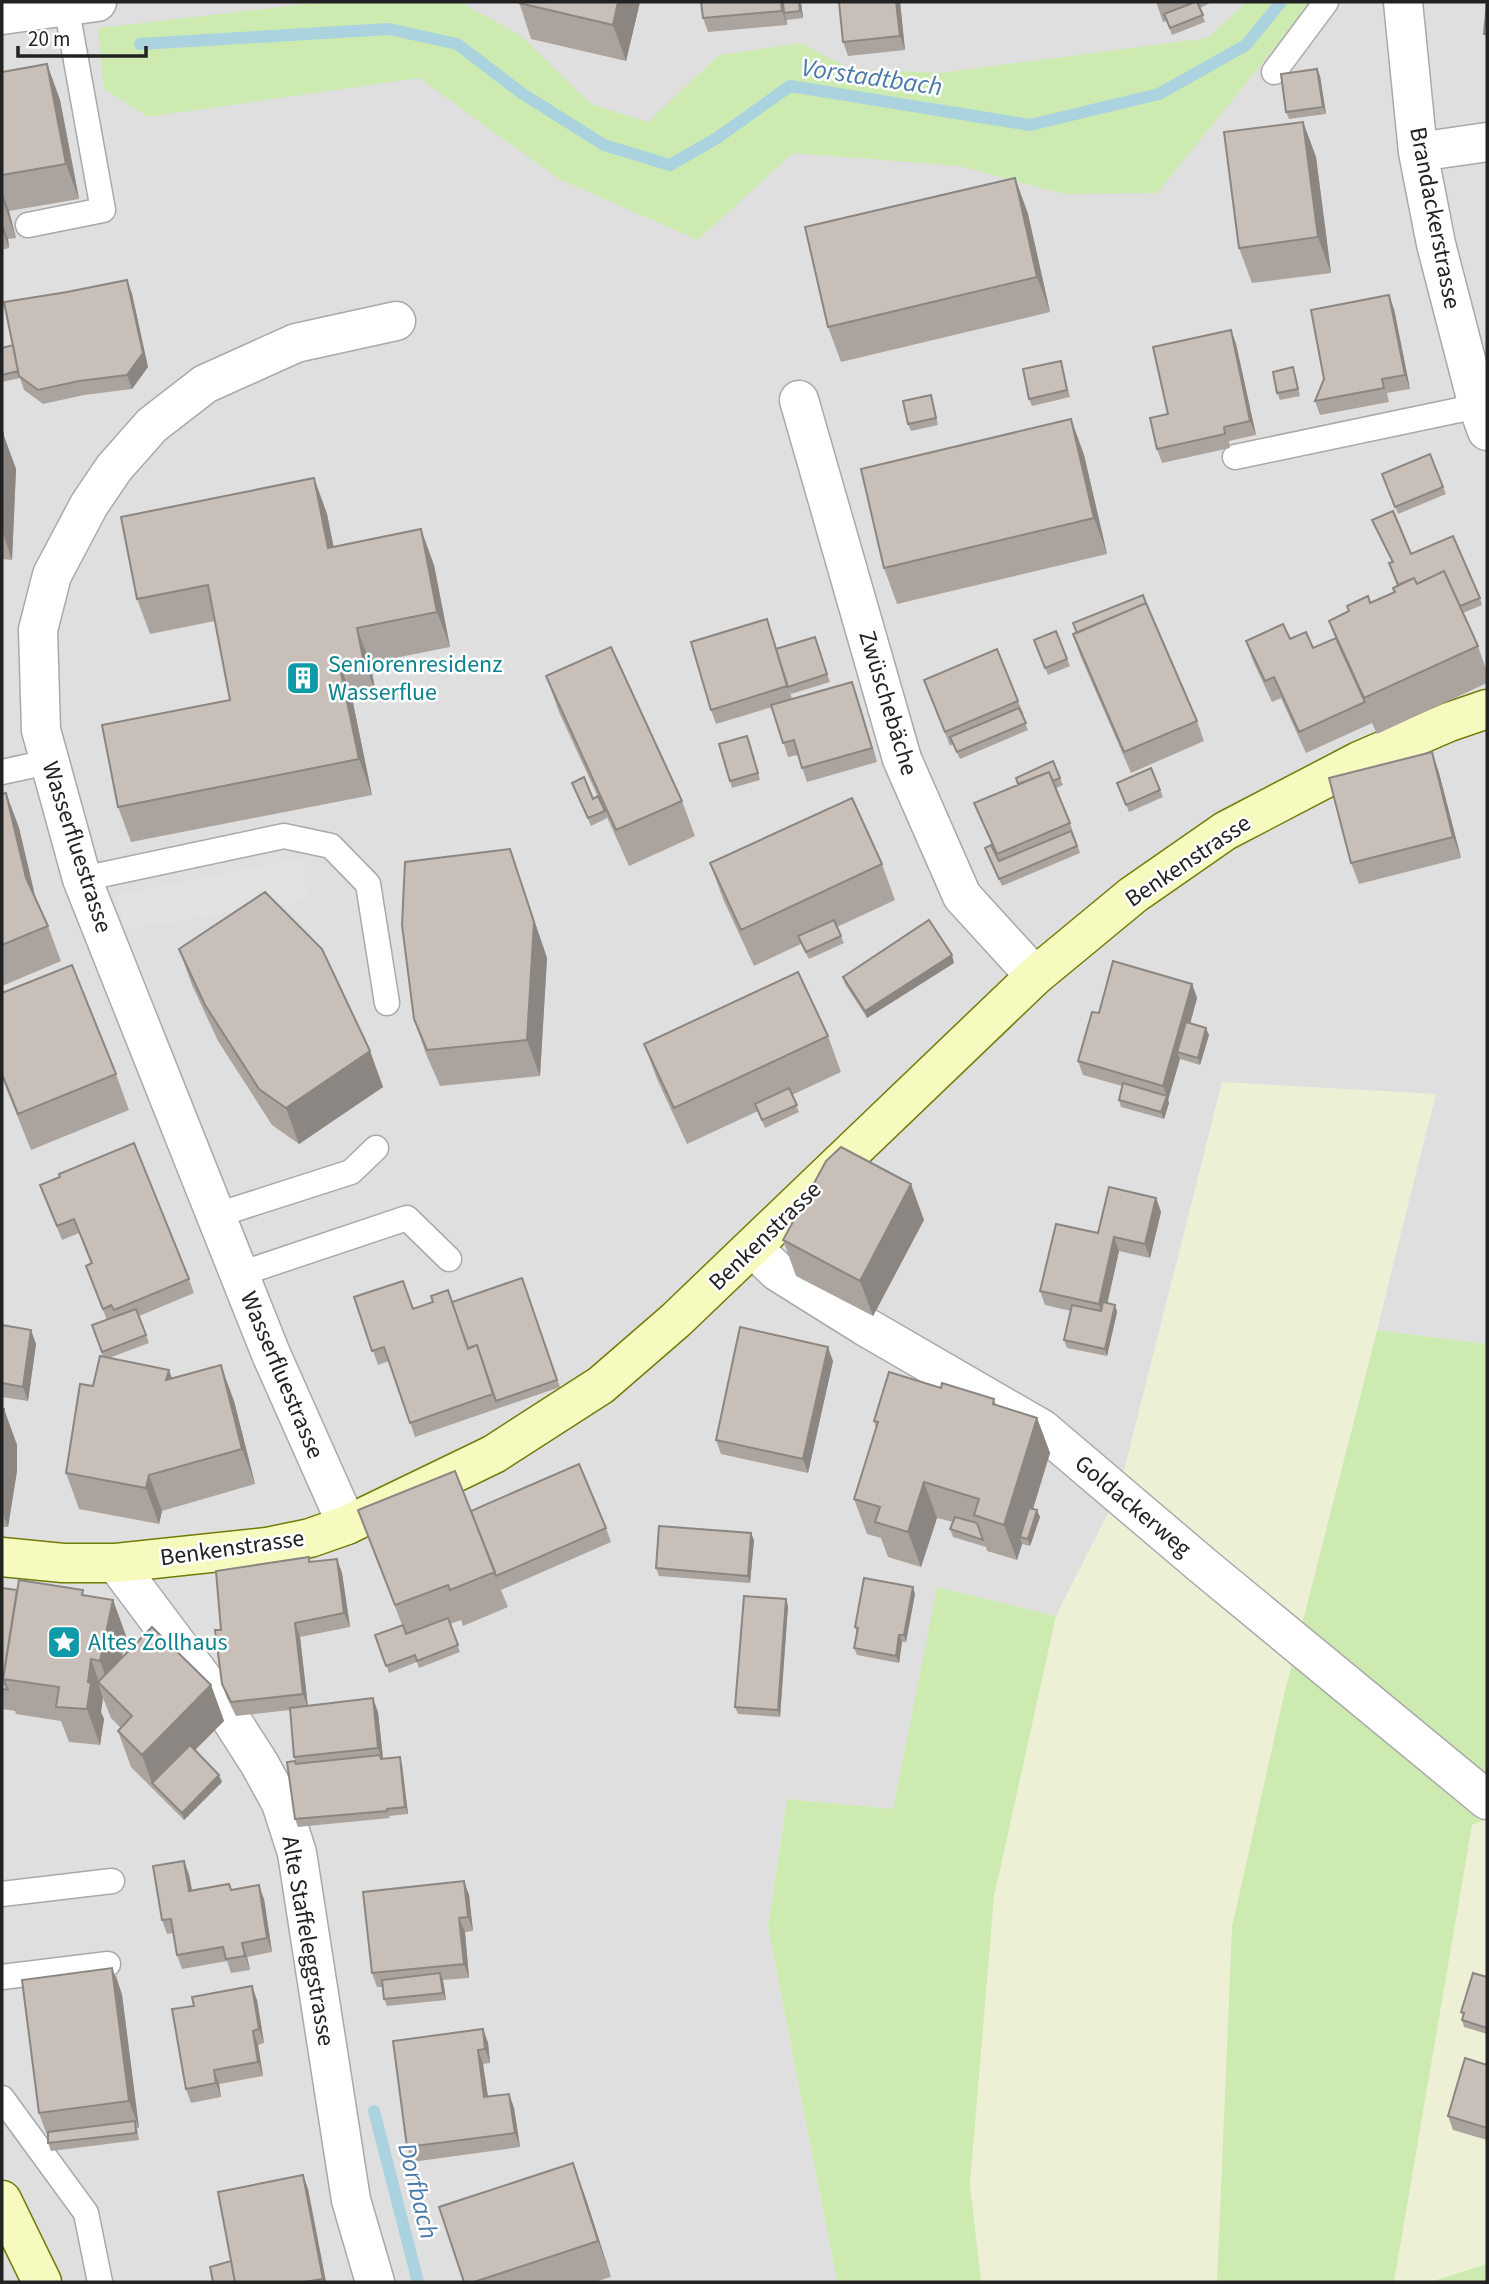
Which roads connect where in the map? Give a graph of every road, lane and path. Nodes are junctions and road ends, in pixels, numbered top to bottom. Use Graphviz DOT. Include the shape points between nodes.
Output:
graph roads {
  1 [pos="1326,2"];
  2 [pos="1384,2"];
  3 [pos="1403,2"];
  4 [pos="81,4"];
  5 [pos="2,15"];
  6 [pos="1274,72"];
  7 [pos="1487,142"];
  8 [pos="1418,152"];
  9 [pos="28,225"];
  10 [pos="396,321"];
  11 [pos="799,400"];
  12 [pos="1483,418"];
  13 [pos="1235,457"];
  14 [pos="1487,709"];
  15 [pos="48,762"];
  16 [pos="2,772"];
  17 [pos="82,879"];
  18 [pos="1035,976"];
  19 [pos="387,1003"];
  20 [pos="376,1148"];
  21 [pos="217,1215"];
  22 [pos="753,1248"];
  23 [pos="449,1259"];
  24 [pos="240,1274"];
  25 [pos="347,1525"];
  26 [pos="2,1557"];
  27 [pos="116,1563"];
  28 [pos="1487,1800"];
  29 [pos="112,1881"];
  30 [pos="2,1894"];
  31 [pos="108,1964"];
  32 [pos="2,1977"];
  33 [pos="2,2098"];
  34 [pos="2,2200"];
  35 [pos="42,2282"];
  36 [pos="100,2282"];
  37 [pos="375,2282"];
  1 -- 6 [label="lane"];
  2 -- 3 [label="lane"];
  3 -- 8 [label="street, Brandackerstrasse"];
  4 -- 5 [label="street"];
  4 -- 9 [label="lane" via="103,210"];
  7 -- 8 [label="street"];
  8 -- 12 [label="street, Brandackerstrasse" via="1436,244"];
  10 -- 15 [label="street, Wasserfluestrasse" via="296,343 205,384 152,425 114,468 52,575 38,630 41,730"];
  11 -- 18 [label="street, Zwüschebäche" via="902,759 962,896"];
  12 -- 13 [label="lane"];
  14 -- 18 [label="street, Benkenstrasse" via="1359,761 1225,831 1133,895"];
  15 -- 16 [label="lane"];
  15 -- 17 [label="street, Wasserfluestrasse"];
  17 -- 19 [label="lane" via="284,836 331,846 368,884"];
  17 -- 21 [label="street, Wasserfluestrasse"];
  18 -- 22 [label="street, Benkenstrasse"];
  20 -- 21 [label="lane" via="351,1172"];
  21 -- 24 [label="street, Wasserfluestrasse"];
  22 -- 25 [label="street, Benkenstrasse" via="601,1385 494,1454"];
  22 -- 28 [label="street, Goldackerweg" via="778,1272 1042,1429"];
  23 -- 24 [label="lane" via="407,1218"];
  24 -- 25 [label="street, Wasserfluestrasse"];
  25 -- 27 [label="street, Benkenstrasse" via="267,1547"];
  26 -- 27 [label="street, Benkenstrasse"];
  27 -- 37 [label="street, Alte Staffeleggstrasse" via="218,1699 281,1803 297,1853 351,2200"];
  29 -- 30 [label="lane"];
  31 -- 32 [label="lane"];
  33 -- 36 [label="lane" via="86,2213"];
  34 -- 35 [label="street"];
}
